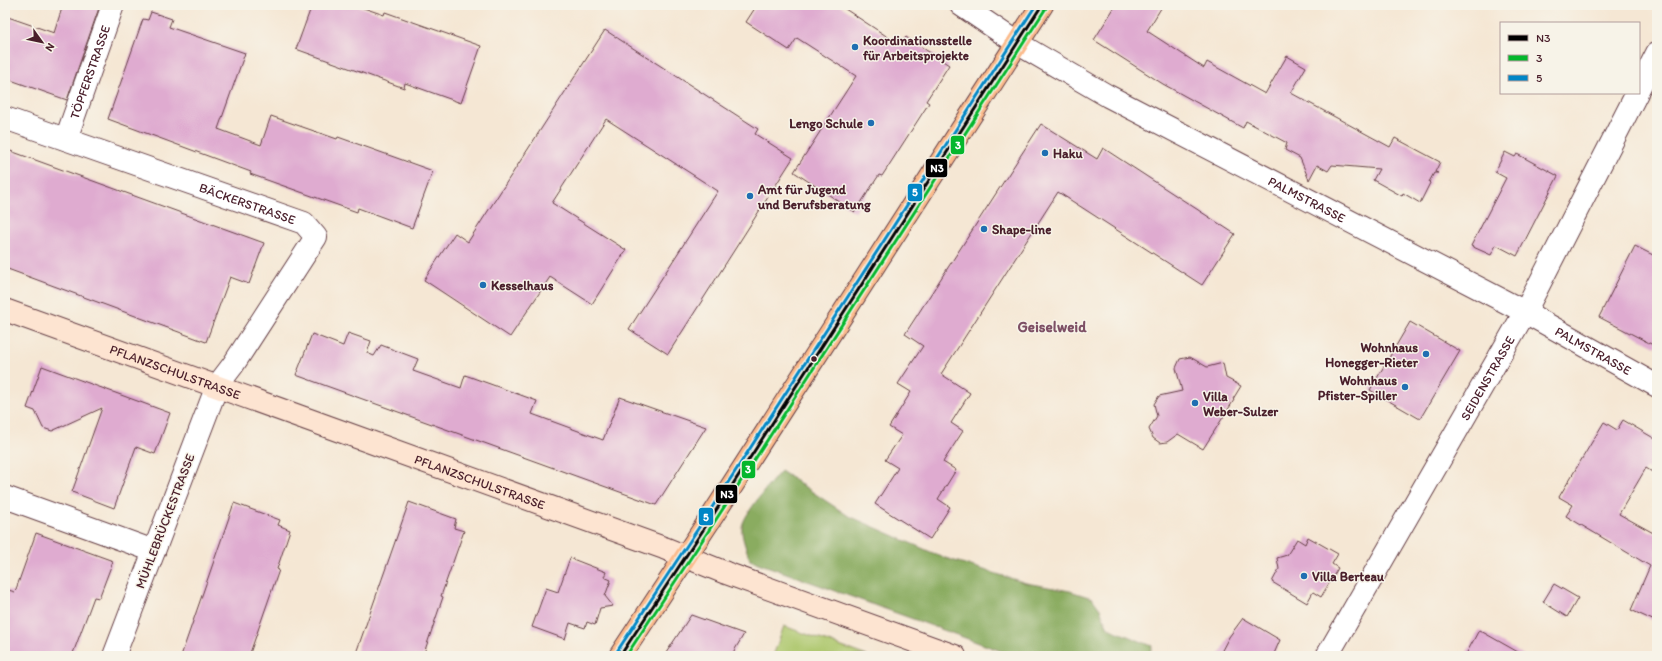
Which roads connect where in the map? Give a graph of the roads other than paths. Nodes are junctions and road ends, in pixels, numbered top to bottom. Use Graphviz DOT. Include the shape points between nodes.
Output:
graph roads {
  1 [pos="113,5"];
  2 [pos="961,5"];
  3 [pos="1042,5"];
  4 [pos="1018,42"];
  5 [pos="1657,53"];
  6 [pos="1640,86"];
  7 [pos="1636,94"];
  8 [pos="5,118"];
  9 [pos="66,139"];
  10 [pos="5,310"];
  11 [pos="1525,312"];
  12 [pos="217,386"];
  13 [pos="1657,386"];
  14 [pos="5,497"];
  15 [pos="154,551"];
  16 [pos="686,557"];
  17 [pos="114,656"];
  18 [pos="620,656"];
  19 [pos="955,656"];
  20 [pos="1327,656"];
  1 -- 9 [label="street, TÖPFERSTRASSE"];
  2 -- 4 [label="street, PALMSTRASSE"];
  3 -- 4 [label="main road"];
  4 -- 11 [label="street, PALMSTRASSE" via="1115,100"];
  4 -- 16 [label="main road"];
  5 -- 6 [label="street"];
  7 -- 11 [label="street, SEIDENSTRASSE"];
  8 -- 9 [label="street, BÄCKERSTRASSE"];
  9 -- 12 [label="street, BÄCKERSTRASSE" via="304,223 316,237"];
  10 -- 12 [label="street, PFLANZSCHULSTRASSE"];
  11 -- 13 [label="street, PALMSTRASSE"];
  11 -- 20 [label="street, SEIDENSTRASSE"];
  12 -- 15 [label="street, MÜHLEBRÜCKESTRASSE"];
  12 -- 16 [label="street, PFLANZSCHULSTRASSE"];
  14 -- 15 [label="street"];
  15 -- 17 [label="street, MÜHLEBRÜCKESTRASSE"];
  16 -- 18 [label="main road"];
  16 -- 19 [label="street, PFLANZSCHULSTRASSE"];
}
